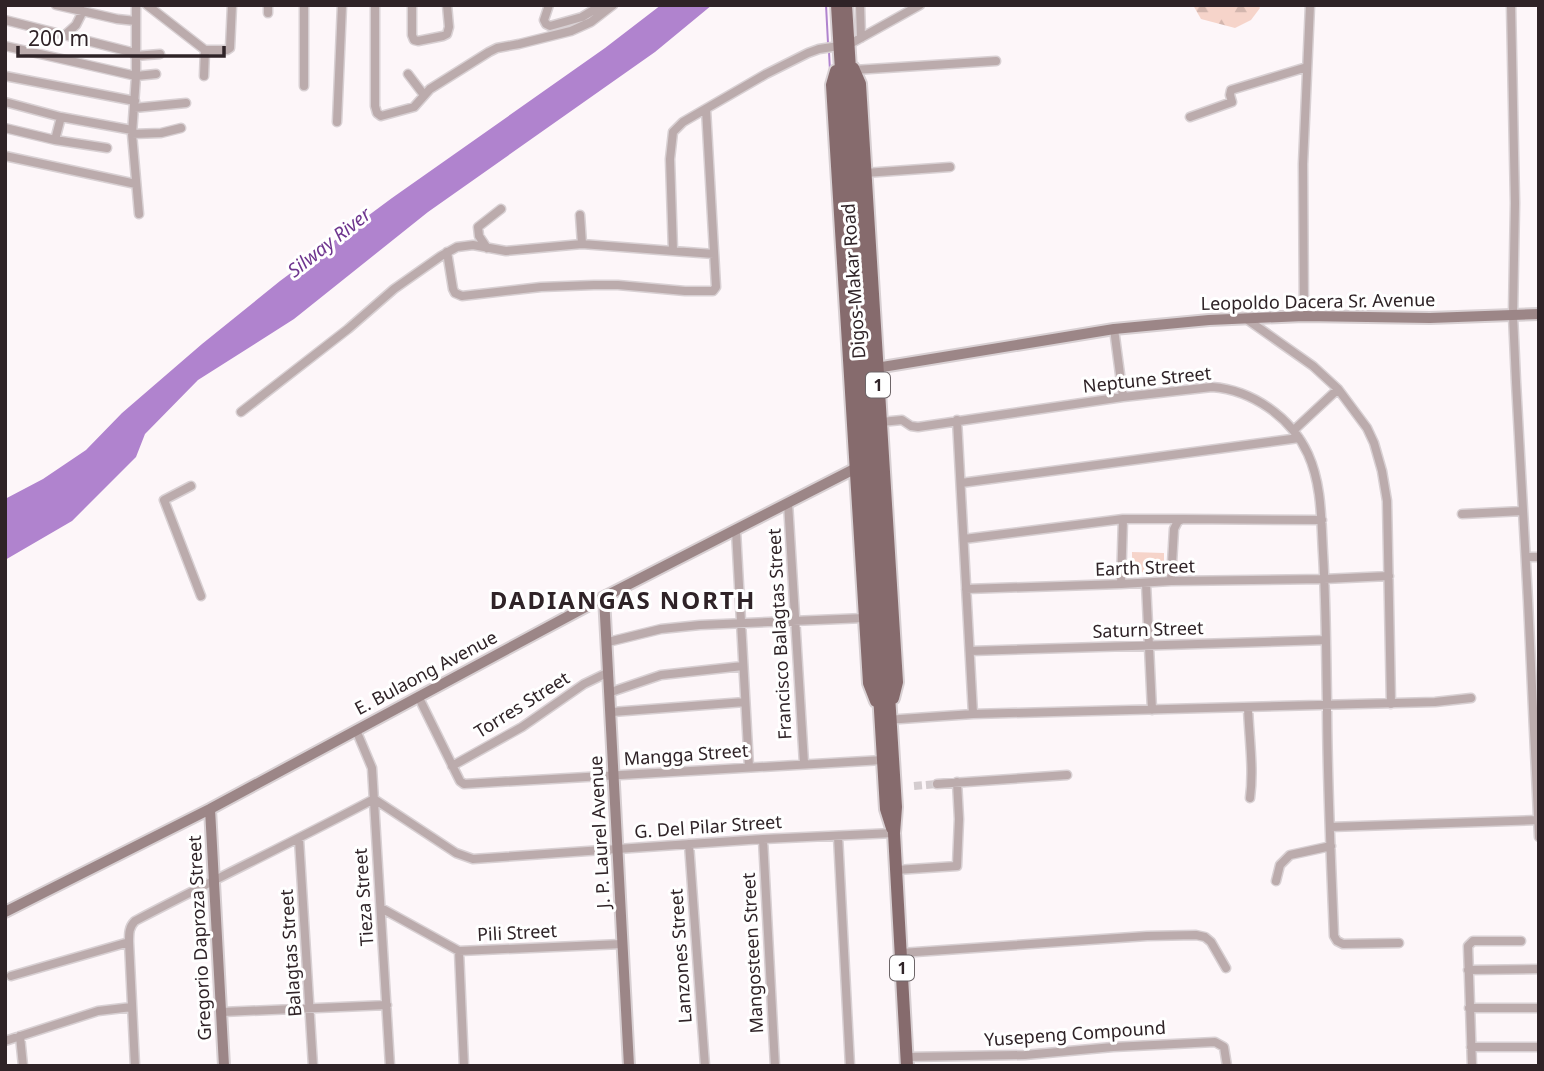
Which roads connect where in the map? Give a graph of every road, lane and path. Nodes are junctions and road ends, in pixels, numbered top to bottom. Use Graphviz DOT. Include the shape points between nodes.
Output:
graph roads {
  1 [pos="56,5"];
  2 [pos="136,5"];
  3 [pos="146,5"];
  4 [pos="232,5"];
  5 [pos="304,5"];
  6 [pos="342,5"];
  7 [pos="375,5"];
  8 [pos="412,5"];
  9 [pos="447,5"];
  10 [pos="549,5"];
  11 [pos="602,5"];
  12 [pos="613,5"];
  13 [pos="836,5"];
  14 [pos="846,5"];
  15 [pos="860,5"];
  16 [pos="920,5"];
  17 [pos="1310,5"];
  18 [pos="1511,5"];
  19 [pos="83,11"];
  20 [pos="5,20"];
  21 [pos="136,21"];
  22 [pos="65,35"];
  23 [pos="862,38"];
  24 [pos="5,46"];
  25 [pos="205,50"];
  26 [pos="135,54"];
  27 [pos="160,54"];
  28 [pos="846,55"];
  29 [pos="996,61"];
  30 [pos="1307,67"];
  31 [pos="156,74"];
  32 [pos="408,75"];
  33 [pos="5,76"];
  34 [pos="136,76"];
  35 [pos="204,76"];
  36 [pos="304,86"];
  37 [pos="424,94"];
  38 [pos="5,102"];
  39 [pos="186,103"];
  40 [pos="134,105"];
  41 [pos="706,109"];
  42 [pos="61,117"];
  43 [pos="1190,117"];
  44 [pos="337,122"];
  45 [pos="5,128"];
  46 [pos="181,128"];
  47 [pos="132,132"];
  48 [pos="55,140"];
  49 [pos="107,148"];
  50 [pos="5,156"];
  51 [pos="950,167"];
  52 [pos="865,173"];
  53 [pos="136,184"];
  54 [pos="501,209"];
  55 [pos="139,214"];
  56 [pos="580,215"];
  57 [pos="582,244"];
  58 [pos="488,249"];
  59 [pos="673,251"];
  60 [pos="447,252"];
  61 [pos="714,254"];
  62 [pos="1539,314"];
  63 [pos="1513,315"];
  64 [pos="1304,316"];
  65 [pos="1245,318"];
  66 [pos="1114,329"];
  67 [pos="877,368"];
  68 [pos="850,372"];
  69 [pos="1338,389"];
  70 [pos="1123,397"];
  71 [pos="241,412"];
  72 [pos="957,420"];
  73 [pos="881,422"];
  74 [pos="1297,434"];
  75 [pos="883,455"];
  76 [pos="856,468"];
  77 [pos="961,483"];
  78 [pos="191,486"];
  79 [pos="788,503"];
  80 [pos="1523,511"];
  81 [pos="1462,514"];
  82 [pos="1123,519"];
  83 [pos="1183,519"];
  84 [pos="1322,520"];
  85 [pos="736,531"];
  86 [pos="964,539"];
  87 [pos="1526,557"];
  88 [pos="1539,557"];
  89 [pos="1389,576"];
  90 [pos="1324,579"];
  91 [pos="1171,581"];
  92 [pos="1146,583"];
  93 [pos="1121,584"];
  94 [pos="966,589"];
  95 [pos="201,596"];
  96 [pos="604,597"];
  97 [pos="1539,605"];
  98 [pos="1528,606"];
  99 [pos="865,618"];
  100 [pos="796,621"];
  101 [pos="741,624"];
  102 [pos="1326,640"];
  103 [pos="608,642"];
  104 [pos="1149,646"];
  105 [pos="970,651"];
  106 [pos="743,666"];
  107 [pos="610,672"];
  108 [pos="611,692"];
  109 [pos="419,698"];
  110 [pos="1471,698"];
  111 [pos="745,702"];
  112 [pos="1391,704"];
  113 [pos="1326,705"];
  114 [pos="1248,707"];
  115 [pos="1152,710"];
  116 [pos="612,712"];
  117 [pos="973,714"];
  118 [pos="885,717"];
  119 [pos="356,730"];
  120 [pos="883,760"];
  121 [pos="804,763"];
  122 [pos="452,766"];
  123 [pos="749,766"];
  124 [pos="614,775"];
  125 [pos="1067,775"];
  126 [pos="957,782"];
  127 [pos="937,784"];
  128 [pos="1538,796"];
  129 [pos="374,799"];
  130 [pos="1250,799"];
  131 [pos="210,809"];
  132 [pos="1538,820"];
  133 [pos="1330,827"];
  134 [pos="894,833"];
  135 [pos="838,836"];
  136 [pos="1539,837"];
  137 [pos="299,838"];
  138 [pos="763,839"];
  139 [pos="689,844"];
  140 [pos="1331,846"];
  141 [pos="618,849"];
  142 [pos="896,870"];
  143 [pos="215,879"];
  144 [pos="1276,881"];
  145 [pos="381,908"];
  146 [pos="5,912"];
  147 [pos="1521,941"];
  148 [pos="129,942"];
  149 [pos="1399,943"];
  150 [pos="622,944"];
  151 [pos="459,951"];
  152 [pos="901,953"];
  153 [pos="1226,968"];
  154 [pos="1539,969"];
  155 [pos="1468,970"];
  156 [pos="11,976"];
  157 [pos="387,1005"];
  158 [pos="132,1007"];
  159 [pos="1469,1008"];
  160 [pos="1539,1008"];
  161 [pos="310,1009"];
  162 [pos="222,1012"];
  163 [pos="20,1036"];
  164 [pos="5,1041"];
  165 [pos="1539,1047"];
  166 [pos="1471,1048"];
  167 [pos="968,1061"];
  168 [pos="907,1062"];
  169 [pos="23,1066"];
  170 [pos="135,1066"];
  171 [pos="224,1066"];
  172 [pos="313,1066"];
  173 [pos="390,1066"];
  174 [pos="464,1066"];
  175 [pos="629,1066"];
  176 [pos="705,1066"];
  177 [pos="775,1066"];
  178 [pos="850,1066"];
  179 [pos="1227,1066"];
  180 [pos="1472,1066"];
  1 -- 19 [label="street"];
  2 -- 21 [label="street"];
  3 -- 25 [label="street"];
  4 -- 25 [label="street" via="230,48"];
  5 -- 36 [label="street"];
  6 -- 44 [label="street"];
  7 -- 37 [label="street" via="377,113 384,116 414,107"];
  8 -- 9 [label="street" via="413,38 422,41 447,34"];
  10 -- 11 [label="street" via="544,20 551,26"];
  12 -- 37 [label="street" via="571,31 489,51"];
  13 -- 28 [label="main road, Digos-Makar Road / 1"];
  14 -- 28 [label="main road, Digos-Makar Road / 1"];
  15 -- 23 [label="street"];
  16 -- 23 [label="street"];
  17 -- 30 [label="street"];
  18 -- 63 [label="street"];
  19 -- 21 [label="street"];
  19 -- 22 [label="street"];
  20 -- 22 [label="street"];
  21 -- 26 [label="street"];
  22 -- 26 [label="street"];
  23 -- 28 [label="street"];
  24 -- 34 [label="street"];
  25 -- 35 [label="street"];
  26 -- 27 [label="street"];
  26 -- 34 [label="street"];
  28 -- 29 [label="street"];
  28 -- 41 [label="street" via="819,49 808,53"];
  28 -- 52 [label="main road, Digos-Makar Road / 1" via="860,83"];
  28 -- 68 [label="main road, Digos-Makar Road / 1" via="832,85"];
  28 -- 118 [label="main road, Digos-Makar Road / 1"];
  30 -- 43 [label="street" via="1231,90 1232,102"];
  30 -- 64 [label="street"];
  31 -- 34 [label="street"];
  32 -- 37 [label="street"];
  33 -- 40 [label="street"];
  34 -- 40 [label="street"];
  38 -- 42 [label="street"];
  39 -- 40 [label="street"];
  40 -- 47 [label="street"];
  41 -- 59 [label="street" via="683,122 671,137"];
  41 -- 61 [label="street"];
  42 -- 47 [label="street"];
  42 -- 48 [label="street"];
  45 -- 48 [label="street"];
  46 -- 47 [label="street"];
  47 -- 53 [label="street"];
  48 -- 49 [label="street"];
  50 -- 53 [label="street"];
  51 -- 52 [label="street"];
  52 -- 67 [label="main road, Digos-Makar Road / 1"];
  53 -- 55 [label="street"];
  54 -- 58 [label="street" via="478,227"];
  56 -- 57 [label="street"];
  57 -- 58 [label="street"];
  57 -- 59 [label="street"];
  58 -- 60 [label="street" via="466,245"];
  59 -- 61 [label="street"];
  60 -- 61 [label="street" via="453,289 468,296 594,285 711,292 716,287"];
  60 -- 71 [label="street"];
  62 -- 63 [label="main road, Leopoldo Dacera Sr. Avenue"];
  63 -- 64 [label="main road, Leopoldo Dacera Sr. Avenue"];
  63 -- 80 [label="street"];
  64 -- 65 [label="main road, Leopoldo Dacera Sr. Avenue"];
  65 -- 66 [label="main road, Leopoldo Dacera Sr. Avenue"];
  65 -- 69 [label="street"];
  66 -- 67 [label="main road, Leopoldo Dacera Sr. Avenue"];
  66 -- 70 [label="street"];
  67 -- 68 [label="main road, Leopoldo Dacera Sr. Avenue"];
  67 -- 73 [label="main road, Digos-Makar Road / 1"];
  68 -- 76 [label="main road, Digos-Makar Road / 1"];
  69 -- 74 [label="street"];
  69 -- 89 [label="street" via="1367,428 1382,471"];
  70 -- 72 [label="street, Neptune Street"];
  70 -- 74 [label="street, Neptune Street" via="1222,388 1259,402"];
  72 -- 73 [label="street, Neptune Street" via="918,427 902,420"];
  72 -- 77 [label="street"];
  73 -- 75 [label="main road, Digos-Makar Road / 1"];
  74 -- 77 [label="street"];
  74 -- 84 [label="street, Neptune Street" via="1315,471"];
  75 -- 76 [label="main road, E. Bulaong Avenue"];
  75 -- 118 [label="main road, Digos-Makar Road / 1" via="897,682"];
  76 -- 79 [label="main road, E. Bulaong Avenue"];
  76 -- 99 [label="main road, Digos-Makar Road / 1"];
  77 -- 86 [label="street"];
  78 -- 95 [label="street" via="164,500"];
  79 -- 85 [label="main road, E. Bulaong Avenue"];
  79 -- 100 [label="street, Francisco Balagtas Street"];
  80 -- 81 [label="street"];
  80 -- 87 [label="street"];
  82 -- 83 [label="street"];
  82 -- 86 [label="street"];
  82 -- 93 [label="street"];
  83 -- 84 [label="street"];
  83 -- 91 [label="street" via="1174,529"];
  84 -- 90 [label="street, Neptune Street"];
  85 -- 96 [label="main road, E. Bulaong Avenue"];
  85 -- 101 [label="street"];
  86 -- 94 [label="street"];
  87 -- 88 [label="street"];
  87 -- 98 [label="street"];
  89 -- 90 [label="street, Earth Street"];
  89 -- 112 [label="street"];
  90 -- 91 [label="street, Earth Street"];
  90 -- 102 [label="street, Neptune Street"];
  91 -- 92 [label="street, Earth Street"];
  92 -- 93 [label="street, Earth Street"];
  92 -- 104 [label="street"];
  93 -- 94 [label="street, Earth Street"];
  94 -- 105 [label="street"];
  96 -- 103 [label="main road, J. P. Laurel Avenue"];
  96 -- 109 [label="main road, E. Bulaong Avenue"];
  97 -- 98 [label="street"];
  98 -- 128 [label="street"];
  99 -- 100 [label="street"];
  99 -- 118 [label="main road, Digos-Makar Road / 1" via="869,683"];
  100 -- 101 [label="street"];
  100 -- 121 [label="street, Francisco Balagtas Street"];
  101 -- 103 [label="street" via="661,629"];
  101 -- 106 [label="street"];
  102 -- 104 [label="street, Saturn Street"];
  102 -- 113 [label="street, Neptune Street"];
  103 -- 107 [label="main road, J. P. Laurel Avenue"];
  104 -- 105 [label="street, Saturn Street"];
  104 -- 115 [label="street"];
  105 -- 117 [label="street"];
  106 -- 108 [label="street" via="661,674"];
  106 -- 111 [label="street"];
  107 -- 108 [label="main road, J. P. Laurel Avenue"];
  107 -- 122 [label="street, Torres Street"];
  108 -- 116 [label="main road, J. P. Laurel Avenue"];
  109 -- 119 [label="main road, E. Bulaong Avenue"];
  109 -- 122 [label="street, Mangga Street"];
  110 -- 112 [label="street"];
  111 -- 116 [label="street"];
  111 -- 123 [label="street"];
  112 -- 113 [label="street"];
  113 -- 114 [label="street"];
  113 -- 133 [label="street, Neptune Street"];
  114 -- 115 [label="street"];
  114 -- 130 [label="street"];
  115 -- 117 [label="street"];
  116 -- 124 [label="main road, J. P. Laurel Avenue"];
  117 -- 118 [label="street"];
  118 -- 120 [label="main road, Digos-Makar Road / 1"];
  118 -- 134 [label="main road, Digos-Makar Road / 1" via="896,807"];
  119 -- 129 [label="street, Tieza Street" via="372,768"];
  119 -- 131 [label="main road, E. Bulaong Avenue"];
  120 -- 121 [label="street, Mangga Street"];
  120 -- 134 [label="main road, Digos-Makar Road / 1" via="886,809"];
  121 -- 123 [label="street, Mangga Street"];
  122 -- 124 [label="street, Mangga Street" via="464,784"];
  123 -- 124 [label="street, Mangga Street"];
  124 -- 141 [label="main road, J. P. Laurel Avenue"];
  125 -- 126 [label="street"];
  126 -- 127 [label="street"];
  126 -- 142 [label="street" via="957,866"];
  128 -- 132 [label="street"];
  129 -- 137 [label="street"];
  129 -- 141 [label="street, G. Del Pilar Street" via="468,858"];
  129 -- 145 [label="street, Tieza Street"];
  131 -- 143 [label="main road, Gregorio Daproza Street"];
  131 -- 146 [label="main road, E. Bulaong Avenue"];
  132 -- 133 [label="street"];
  132 -- 136 [label="street"];
  133 -- 140 [label="street, Neptune Street"];
  134 -- 135 [label="street, G. Del Pilar Street"];
  134 -- 142 [label="main road, Digos-Makar Road / 1"];
  135 -- 138 [label="street, G. Del Pilar Street"];
  135 -- 178 [label="street"];
  137 -- 143 [label="street"];
  137 -- 161 [label="street, Balagtas Street"];
  138 -- 139 [label="street, G. Del Pilar Street"];
  138 -- 177 [label="street, Mangosteen Street"];
  139 -- 141 [label="street, G. Del Pilar Street"];
  139 -- 176 [label="street, Lanzones Street"];
  140 -- 144 [label="street" via="1290,855 1280,865"];
  140 -- 149 [label="street, Neptune Street" via="1335,939 1343,944"];
  141 -- 150 [label="main road, J. P. Laurel Avenue"];
  142 -- 152 [label="main road, Digos-Makar Road / 1"];
  143 -- 148 [label="street" via="135,920"];
  143 -- 162 [label="main road, Gregorio Daproza Street"];
  145 -- 151 [label="street, Pili Street"];
  145 -- 157 [label="street, Tieza Street"];
  147 -- 155 [label="street" via="1473,941 1468,946"];
  148 -- 156 [label="street"];
  148 -- 158 [label="street"];
  150 -- 151 [label="street, Pili Street"];
  150 -- 175 [label="main road, J. P. Laurel Avenue"];
  151 -- 174 [label="street"];
  152 -- 153 [label="street" via="1196,935 1211,942"];
  152 -- 168 [label="main road, Digos-Makar Road / 1"];
  154 -- 155 [label="street"];
  155 -- 159 [label="street"];
  157 -- 161 [label="street"];
  157 -- 173 [label="street, Tieza Street"];
  158 -- 163 [label="street" via="98,1011"];
  158 -- 170 [label="street"];
  159 -- 160 [label="street"];
  159 -- 166 [label="street"];
  161 -- 162 [label="street"];
  161 -- 172 [label="street, Balagtas Street"];
  162 -- 171 [label="main road, Gregorio Daproza Street"];
  163 -- 164 [label="street"];
  163 -- 169 [label="street"];
  165 -- 166 [label="street"];
  166 -- 180 [label="street"];
  167 -- 168 [label="street, Yusepeng Compound"];
  167 -- 179 [label="street, Yusepeng Compound" via="1215,1042 1224,1047"];
}
